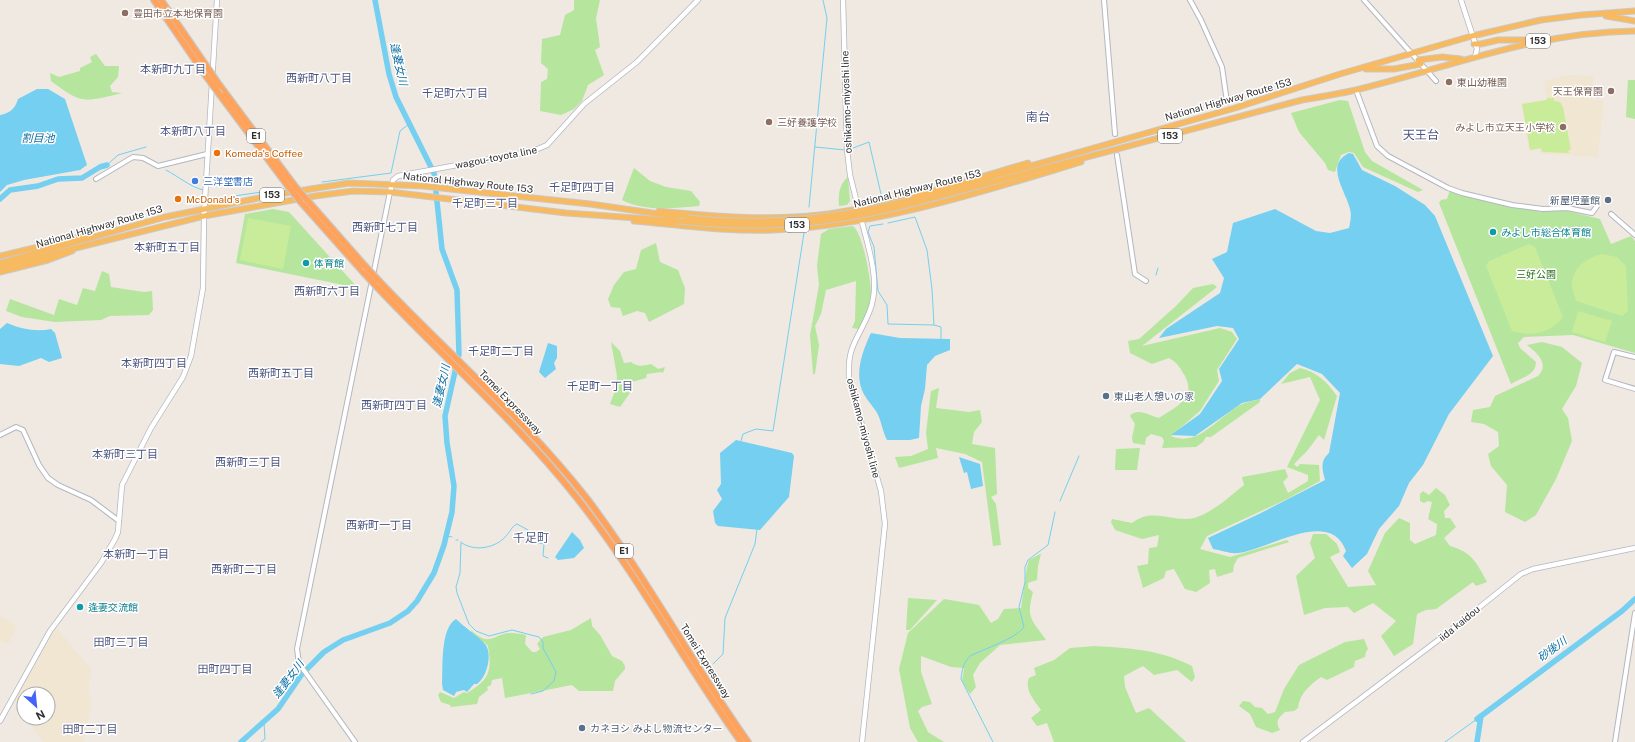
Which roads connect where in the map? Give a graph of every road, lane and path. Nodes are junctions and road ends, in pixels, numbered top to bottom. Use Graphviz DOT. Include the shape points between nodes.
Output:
graph roads {
  1 [pos="154,0"];
  2 [pos="161,0"];
  3 [pos="217,0"];
  4 [pos="698,0"];
  5 [pos="843,0"];
  6 [pos="1104,0"];
  7 [pos="1190,0"];
  8 [pos="1364,0"];
  9 [pos="1461,0"];
  10 [pos="1635,12"];
  11 [pos="1581,15"];
  12 [pos="1635,21"];
  13 [pos="1635,31"];
  14 [pos="1472,36"];
  15 [pos="1554,38"];
  16 [pos="1474,44"];
  17 [pos="1411,53"];
  18 [pos="1475,57"];
  19 [pos="1466,60"];
  20 [pos="1419,62"];
  21 [pos="1426,70"];
  22 [pos="1340,74"];
  23 [pos="1436,81"];
  24 [pos="1356,90"];
  25 [pos="1227,102"];
  26 [pos="1115,134"];
  27 [pos="207,154"];
  28 [pos="1118,155"];
  29 [pos="1086,158"];
  30 [pos="1049,160"];
  31 [pos="96,179"];
  32 [pos="392,184"];
  33 [pos="291,185"];
  34 [pos="390,192"];
  35 [pos="914,201"];
  36 [pos="1597,206"];
  37 [pos="858,208"];
  38 [pos="205,209"];
  39 [pos="622,210"];
  40 [pos="1611,214"];
  41 [pos="204,216"];
  42 [pos="625,217"];
  43 [pos="861,220"];
  44 [pos="124,228"];
  45 [pos="126,234"];
  46 [pos="1635,235"];
  47 [pos="0,256"];
  48 [pos="0,263"];
  49 [pos="0,267"];
  50 [pos="0,272"];
  51 [pos="1146,281"];
  52 [pos="436,342"];
  53 [pos="1635,357"];
  54 [pos="1635,389"];
  55 [pos="0,435"];
  56 [pos="118,521"];
  57 [pos="1635,548"];
  58 [pos="1635,613"];
  59 [pos="0,721"];
  60 [pos="354,742"];
  61 [pos="741,742"];
  62 [pos="748,742"];
  63 [pos="862,742"];
  64 [pos="1303,742"];
  65 [pos="1615,742"];
  1 -- 33 [label="highway, Tomei Expressway / E1, bridge" via="220,95"];
  2 -- 33 [label="highway, Tomei Expressway / E1, bridge"];
  3 -- 27 [label="main road"];
  4 -- 32 [label="main road, wagou-toyota line" via="637,62 584,104 547,145 534,151 395,177"];
  5 -- 37 [label="main road, oshikamo-miyoshi line" via="847,150"];
  6 -- 26 [label="street"];
  7 -- 25 [label="street" via="1222,67"];
  8 -- 17 [label="street"];
  9 -- 14 [label="main road"];
  10 -- 11 [label="highway, National Highway Route 153 / 153"];
  11 -- 12 [label="highway, 153" via="1611,16"];
  11 -- 14 [label="highway, National Highway Route 153 / 153" via="1541,20"];
  13 -- 15 [label="highway, National Highway Route 153 / 153" via="1595,32"];
  14 -- 16 [label="main road"];
  14 -- 17 [label="highway, National Highway Route 153 / 153"];
  15 -- 16 [label="highway, 153" via="1498,40"];
  15 -- 18 [label="highway, National Highway Route 153 / 153" via="1528,42"];
  16 -- 18 [label="main road" via="1477,49"];
  17 -- 20 [label="street"];
  17 -- 22 [label="highway, National Highway Route 153 / 153"];
  18 -- 19 [label="highway, National Highway Route 153 / 153"];
  19 -- 20 [label="highway, 153" via="1442,57"];
  19 -- 21 [label="highway, National Highway Route 153 / 153"];
  20 -- 21 [label="street"];
  20 -- 22 [label="highway, 153" via="1394,69 1365,69"];
  21 -- 23 [label="street"];
  21 -- 24 [label="highway, National Highway Route 153 / 153"];
  22 -- 30 [label="highway, National Highway Route 153 / 153" via="1235,108"];
  24 -- 29 [label="highway, National Highway Route 153 / 153" via="1302,100"];
  24 -- 36 [label="street" via="1377,146 1388,156 1448,188 1512,205 1543,209 1567,208 1592,213"];
  27 -- 31 [label="street" via="158,166 143,158 133,157"];
  27 -- 38 [label="main road"];
  28 -- 51 [label="street" via="1135,274"];
  29 -- 35 [label="highway, National Highway Route 153 / 153"];
  29 -- 43 [label="highway" via="978,192"];
  30 -- 35 [label="highway, National Highway Route 153 / 153"];
  30 -- 37 [label="highway" via="1043,159"];
  32 -- 34 [label="main road"];
  32 -- 38 [label="highway, National Highway Route 153 / 153" via="324,186"];
  32 -- 39 [label="highway, National Highway Route 153 / 153"];
  33 -- 52 [label="highway, Tomei Expressway / E1, bridge"];
  33 -- 52 [label="highway, Tomei Expressway / E1, bridge" via="300,201 364,273"];
  34 -- 41 [label="highway, National Highway Route 153 / 153" via="337,192"];
  34 -- 42 [label="highway, National Highway Route 153 / 153" via="424,198"];
  34 -- 60 [label="street" via="297,649 300,664 306,674"];
  35 -- 39 [label="highway, National Highway Route 153 / 153, bridge" via="850,214 788,221 687,218"];
  35 -- 42 [label="highway, National Highway Route 153 / 153, bridge" via="864,215 791,226 735,226"];
  37 -- 39 [label="highway" via="819,215 755,218 630,208"];
  37 -- 43 [label="main road, oshikamo-miyoshi line"];
  38 -- 41 [label="main road"];
  38 -- 44 [label="highway, National Highway Route 153 / 153"];
  40 -- 46 [label="street"];
  41 -- 45 [label="highway, National Highway Route 153 / 153"];
  41 -- 56 [label="main road" via="203,288 191,356 183,377 151,428 122,485"];
  42 -- 43 [label="highway" via="630,220 747,230 823,226"];
  43 -- 63 [label="main road, oshikamo-miyoshi line" via="872,273 873,299 869,314 851,352 849,380 881,491 884,524"];
  44 -- 47 [label="highway, 153"];
  44 -- 48 [label="highway, National Highway Route 153 / 153"];
  45 -- 49 [label="highway, National Highway Route 153 / 153"];
  45 -- 50 [label="highway, 153" via="118,239"];
  52 -- 61 [label="highway, Tomei Expressway / E1" via="554,471 602,529"];
  52 -- 62 [label="highway, Tomei Expressway / E1" via="476,377 587,500 638,571"];
  53 -- 54 [label="street" via="1614,352 1605,380"];
  55 -- 56 [label="street" via="16,427 23,430 48,478 95,503"];
  56 -- 59 [label="main road" via="115,539 101,563 50,631"];
  57 -- 64 [label="main road, iida kaidou" via="1533,569 1521,574"];
  58 -- 65 [label="street"];
}
